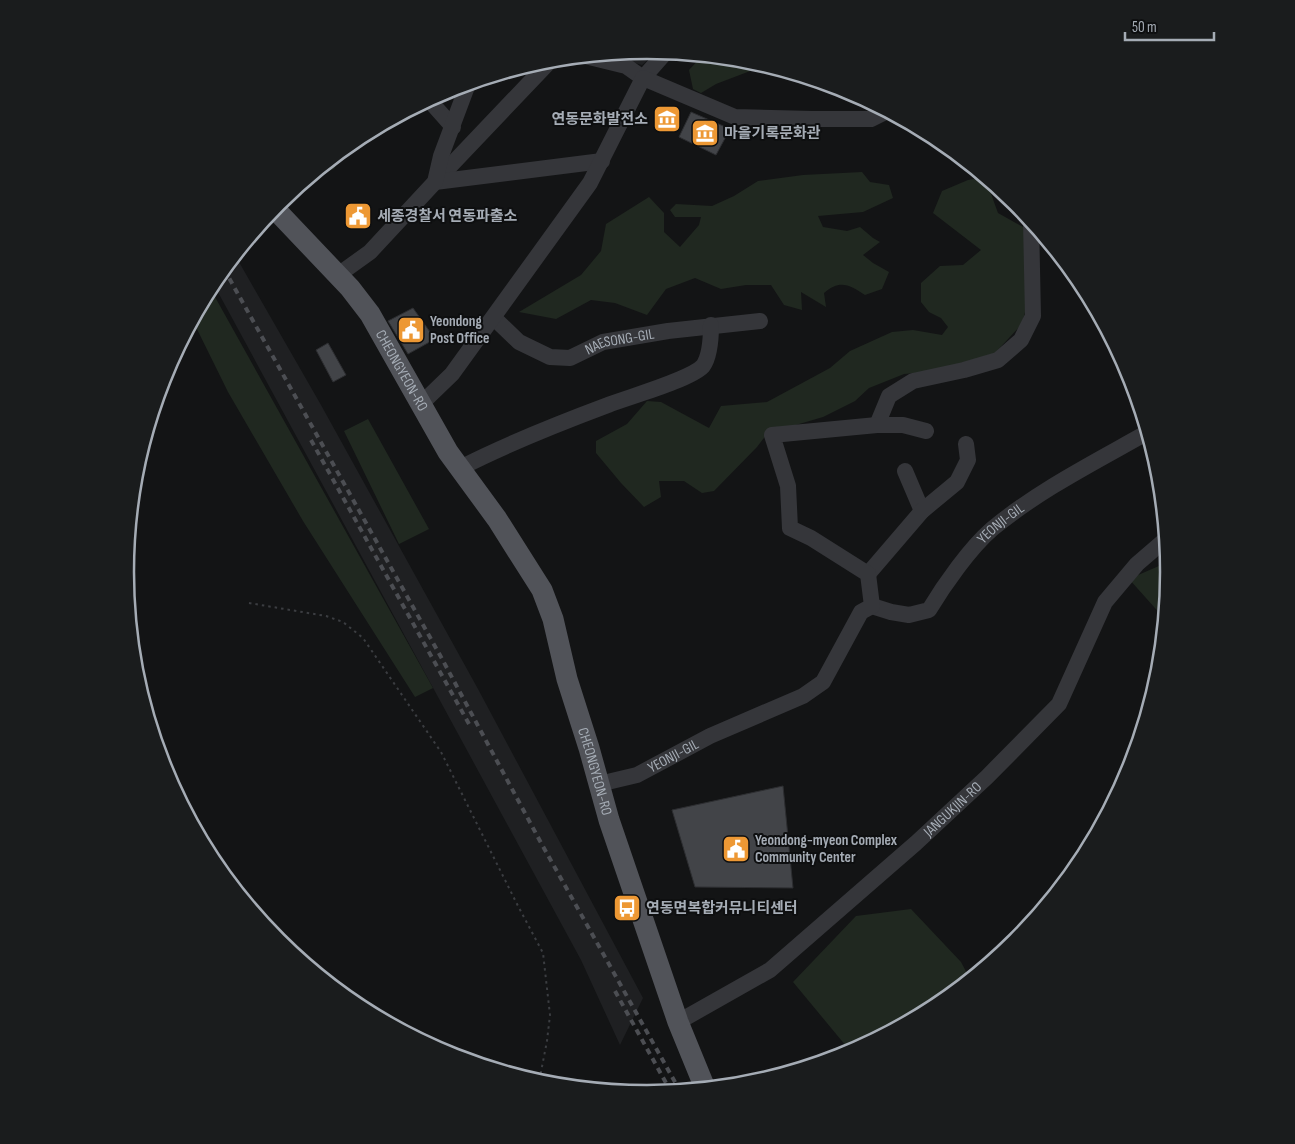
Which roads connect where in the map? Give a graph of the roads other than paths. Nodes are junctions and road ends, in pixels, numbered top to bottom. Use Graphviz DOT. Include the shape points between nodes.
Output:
graph roads {
  1 [pos="659,59"];
  2 [pos="605,61"];
  3 [pos="541,70"];
  4 [pos="643,78"];
  5 [pos="465,93"];
  6 [pos="434,106"];
  7 [pos="880,115"];
  8 [pos="453,127"];
  9 [pos="602,161"];
  10 [pos="436,182"];
  11 [pos="280,214"];
  12 [pos="1032,233"];
  13 [pos="338,275"];
  14 [pos="494,318"];
  15 [pos="760,321"];
  16 [pos="711,325"];
  17 [pos="422,403"];
  18 [pos="877,425"];
  19 [pos="926,431"];
  20 [pos="1142,435"];
  21 [pos="966,444"];
  22 [pos="460,468"];
  23 [pos="905,472"];
  24 [pos="922,511"];
  25 [pos="1160,544"];
  26 [pos="868,574"];
  27 [pos="872,606"];
  28 [pos="599,784"];
  29 [pos="678,1022"];
  30 [pos="703,1082"];
  1 -- 4 [label="street"];
  2 -- 4 [label="street" via="626,66"];
  3 -- 10 [label="street"];
  4 -- 7 [label="street" via="735,117 812,120 871,119"];
  4 -- 9 [label="street"];
  5 -- 8 [label="street"];
  6 -- 8 [label="street"];
  8 -- 10 [label="street" via="441,156"];
  9 -- 10 [label="street"];
  9 -- 14 [label="street" via="590,183"];
  10 -- 13 [label="street" via="370,252"];
  11 -- 13 [label="main road, CHEONGYEON-RO"];
  12 -- 18 [label="street" via="1033,316 1021,340 998,360 913,382 889,396"];
  13 -- 17 [label="main road, CHEONGYEON-RO" via="370,314"];
  14 -- 16 [label="street, NAESONG-GIL" via="519,342 550,357 570,358 603,342"];
  14 -- 17 [label="street" via="452,374"];
  15 -- 16 [label="street, NAESONG-GIL"];
  16 -- 22 [label="street" via="711,342 703,365 684,378 497,449"];
  17 -- 22 [label="main road, CHEONGYEON-RO"];
  18 -- 19 [label="street" via="903,425"];
  18 -- 26 [label="street" via="772,435 788,486 790,528"];
  20 -- 27 [label="street, YEONJI-GIL" via="1052,488 991,530 962,562 929,610 910,615"];
  21 -- 24 [label="street" via="968,460 957,482"];
  22 -- 28 [label="main road, CHEONGYEON-RO" via="542,590"];
  23 -- 24 [label="street"];
  24 -- 26 [label="street"];
  25 -- 29 [label="street, JANGUKJIN-RO" via="1137,564 1105,602 1059,704 987,777 770,970"];
  26 -- 27 [label="street"];
  27 -- 28 [label="street, YEONJI-GIL" via="861,612 822,682 803,696 710,736 637,775"];
  28 -- 29 [label="main road, CHEONGYEON-RO"];
  29 -- 30 [label="main road, CHEONGYEON-RO"];
}
